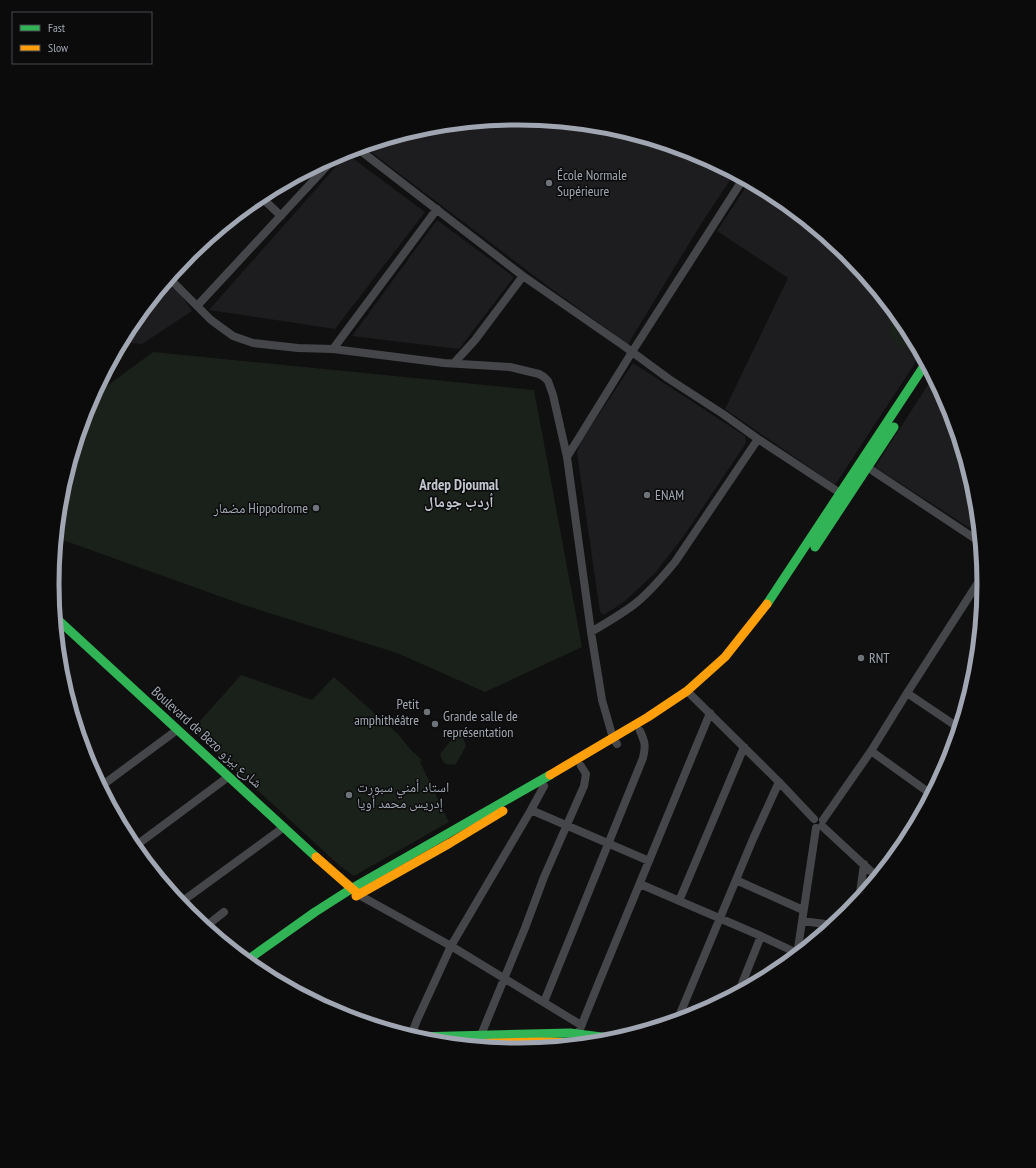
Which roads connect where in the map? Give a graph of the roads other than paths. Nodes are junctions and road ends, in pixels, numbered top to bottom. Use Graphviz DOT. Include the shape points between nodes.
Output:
graph roads {
  1 [pos="362,152"];
  2 [pos="326,167"];
  3 [pos="741,182"];
  4 [pos="265,201"];
  5 [pos="437,209"];
  6 [pos="281,216"];
  7 [pos="524,276"];
  8 [pos="173,282"];
  9 [pos="197,306"];
  10 [pos="333,349"];
  11 [pos="632,352"];
  12 [pos="454,363"];
  13 [pos="925,372"];
  14 [pos="758,439"];
  15 [pos="567,457"];
  16 [pos="864,465"];
  17 [pos="840,493"];
  18 [pos="974,538"];
  19 [pos="977,584"];
  20 [pos="61,622"];
  21 [pos="591,632"];
  22 [pos="750,637"];
  23 [pos="690,693"];
  24 [pos="907,693"];
  25 [pos="710,714"];
  26 [pos="955,725"];
  27 [pos="177,730"];
  28 [pos="640,731"];
  29 [pos="615,741"];
  30 [pos="744,747"];
  31 [pos="871,751"];
  32 [pos="581,766"];
  33 [pos="228,777"];
  34 [pos="779,782"];
  35 [pos="105,784"];
  36 [pos="544,786"];
  37 [pos="928,792"];
  38 [pos="531,810"];
  39 [pos="566,825"];
  40 [pos="820,825"];
  41 [pos="284,827"];
  42 [pos="448,839"];
  43 [pos="139,843"];
  44 [pos="609,843"];
  45 [pos="649,861"];
  46 [pos="864,864"];
  47 [pos="874,873"];
  48 [pos="736,880"];
  49 [pos="640,884"];
  50 [pos="860,890"];
  51 [pos="355,892"];
  52 [pos="185,900"];
  53 [pos="679,901"];
  54 [pos="803,910"];
  55 [pos="224,912"];
  56 [pos="720,919"];
  57 [pos="802,921"];
  58 [pos="209,923"];
  59 [pos="826,924"];
  60 [pos="761,936"];
  61 [pos="451,946"];
  62 [pos="798,947"];
  63 [pos="792,952"];
  64 [pos="251,957"];
  65 [pos="258,962"];
  66 [pos="504,978"];
  67 [pos="742,985"];
  68 [pos="544,1002"];
  69 [pos="680,1014"];
  70 [pos="580,1029"];
  71 [pos="413,1030"];
  72 [pos="481,1035"];
  73 [pos="602,1035"];
  74 [pos="441,1036"];
  75 [pos="542,1042"];
  76 [pos="508,1043"];
  1 -- 5 [label="street"];
  2 -- 6 [label="street"];
  3 -- 11 [label="street"];
  4 -- 6 [label="street"];
  5 -- 7 [label="street"];
  5 -- 10 [label="street"];
  6 -- 9 [label="street"];
  7 -- 11 [label="street"];
  7 -- 12 [label="street"];
  8 -- 9 [label="street"];
  9 -- 10 [label="street" via="233,336 253,343"];
  10 -- 12 [label="street"];
  11 -- 14 [label="street"];
  11 -- 15 [label="street"];
  12 -- 15 [label="street" via="510,367 544,377 553,395"];
  13 -- 16 [label="main road"];
  14 -- 17 [label="street"];
  14 -- 21 [label="street" via="664,576 637,602"];
  15 -- 21 [label="street"];
  16 -- 17 [label="main road"];
  16 -- 18 [label="street"];
  16 -- 22 [label="main road" via="782,597"];
  17 -- 22 [label="main road" via="771,599"];
  19 -- 24 [label="street"];
  20 -- 27 [label="main road, Boulevard de Bezo شارع بيزو"];
  21 -- 29 [label="street" via="602,700"];
  22 -- 23 [label="main road" via="725,657"];
  23 -- 25 [label="street"];
  23 -- 28 [label="main road"];
  23 -- 29 [label="main road" via="648,717"];
  24 -- 26 [label="street"];
  24 -- 31 [label="street"];
  25 -- 30 [label="street"];
  25 -- 45 [label="street"];
  27 -- 33 [label="main road, Boulevard de Bezo شارع بيزو"];
  27 -- 35 [label="street"];
  28 -- 29 [label="main road"];
  28 -- 44 [label="street" via="644,741 644,754"];
  29 -- 32 [label="main road"];
  29 -- 42 [label="main road"];
  30 -- 34 [label="street"];
  30 -- 53 [label="street"];
  31 -- 37 [label="street"];
  31 -- 40 [label="street"];
  32 -- 36 [label="main road"];
  32 -- 39 [label="street" via="586,774 585,780"];
  33 -- 41 [label="main road, Boulevard de Bezo شارع بيزو"];
  33 -- 43 [label="street"];
  34 -- 40 [label="street" via="814,819 813,824"];
  34 -- 48 [label="street"];
  36 -- 38 [label="street"];
  36 -- 42 [label="main road"];
  38 -- 39 [label="street"];
  38 -- 61 [label="street"];
  39 -- 44 [label="street"];
  39 -- 66 [label="street"];
  40 -- 46 [label="street"];
  40 -- 54 [label="street"];
  41 -- 51 [label="main road, Boulevard de Bezo شارع بيزو"];
  41 -- 52 [label="street"];
  42 -- 51 [label="main road"];
  44 -- 45 [label="street"];
  44 -- 68 [label="street"];
  45 -- 49 [label="street"];
  46 -- 47 [label="street"];
  46 -- 50 [label="street"];
  48 -- 54 [label="street"];
  48 -- 56 [label="street"];
  49 -- 53 [label="street"];
  49 -- 70 [label="street"];
  51 -- 61 [label="street"];
  51 -- 64 [label="main road" via="315,912"];
  51 -- 65 [label="main road"];
  53 -- 56 [label="street"];
  54 -- 57 [label="street"];
  55 -- 58 [label="street"];
  56 -- 60 [label="street"];
  56 -- 69 [label="street"];
  57 -- 59 [label="street"];
  57 -- 62 [label="street"];
  60 -- 63 [label="street"];
  60 -- 67 [label="street"];
  61 -- 66 [label="street"];
  61 -- 71 [label="street"];
  66 -- 68 [label="street"];
  66 -- 72 [label="street"];
  68 -- 70 [label="street"];
  70 -- 72 [label="main road"];
  70 -- 73 [label="main road"];
  72 -- 74 [label="main road"];
  75 -- 76 [label="main road"];
}
